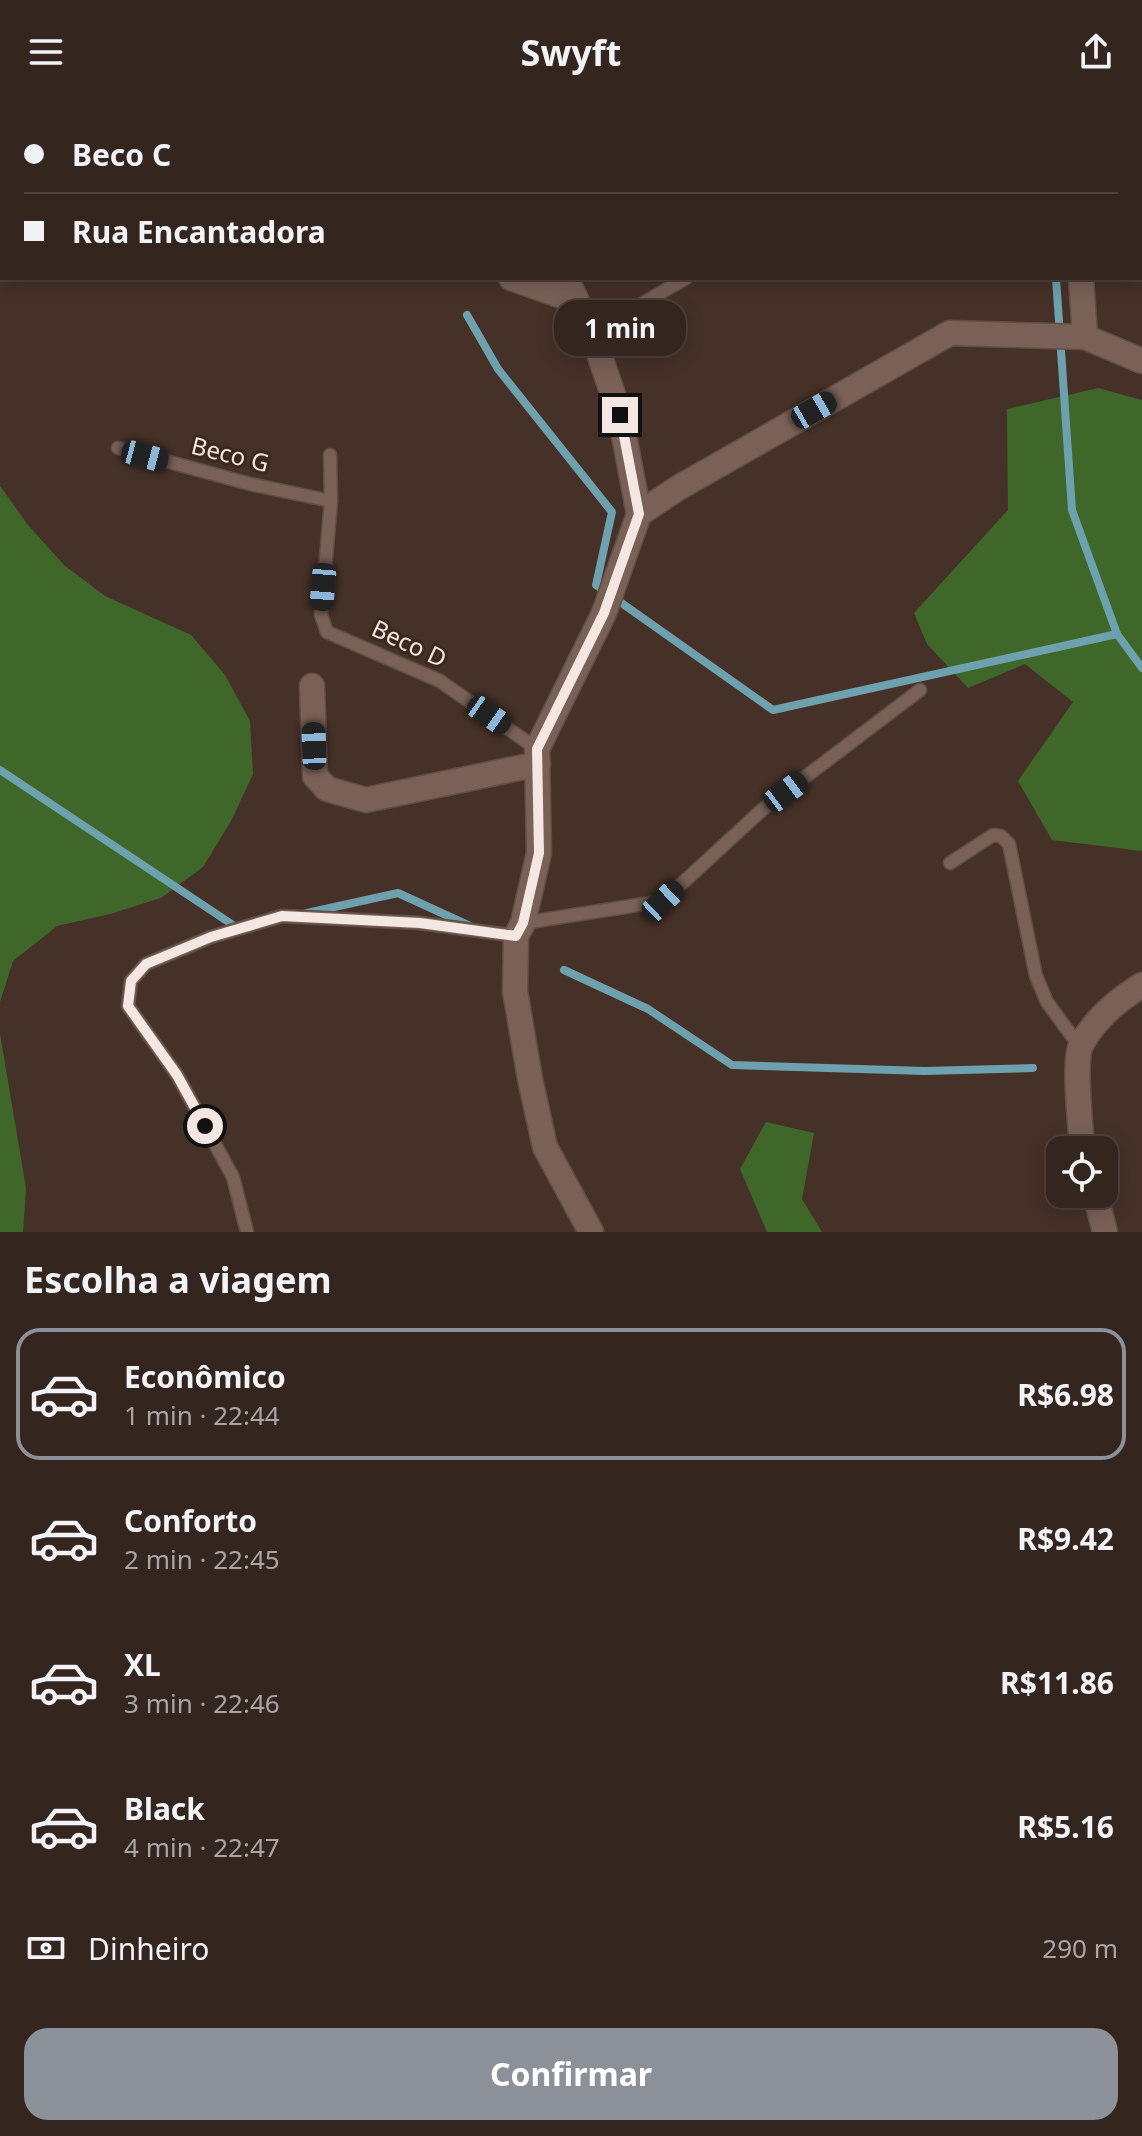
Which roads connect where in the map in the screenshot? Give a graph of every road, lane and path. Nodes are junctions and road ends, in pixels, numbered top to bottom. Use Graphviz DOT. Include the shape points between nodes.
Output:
graph roads {
  1 [pos="517,280"];
  2 [pos="567,280"];
  3 [pos="683,280"];
  4 [pos="1081,280"];
  5 [pos="576,301"];
  6 [pos="592,333"];
  7 [pos="1085,337"];
  8 [pos="1142,361"];
  9 [pos="118,448"];
  10 [pos="330,455"];
  11 [pos="331,501"];
  12 [pos="639,514"];
  13 [pos="312,686"];
  14 [pos="920,690"];
  15 [pos="538,757"];
  16 [pos="950,863"];
  17 [pos="520,930"];
  18 [pos="1142,985"];
  19 [pos="1080,1047"];
  20 [pos="1081,1136"];
  21 [pos="1099,1208"];
  22 [pos="247,1232"];
  23 [pos="591,1232"];
  24 [pos="1105,1232"];
  1 -- 5 [label="street"];
  2 -- 5 [label="street"];
  3 -- 6 [label="lane"];
  4 -- 7 [label="street"];
  5 -- 6 [label="street"];
  6 -- 12 [label="street" via="620,415"];
  7 -- 8 [label="street"];
  7 -- 12 [label="street" via="950,333"];
  9 -- 11 [label="lane, Beco G"];
  10 -- 11 [label="lane, Beco D"];
  11 -- 15 [label="lane, Beco D" via="321,615 327,632 440,681"];
  12 -- 15 [label="street" via="604,613"];
  13 -- 15 [label="street" via="315,776 327,789 366,800"];
  14 -- 17 [label="lane" via="763,809 663,901"];
  15 -- 17 [label="street" via="539,853"];
  16 -- 19 [label="lane" via="993,835 1009,844 1036,976 1047,1002"];
  17 -- 22 [label="lane" via="282,916 146,964 131,981 128,1006 177,1075 233,1177"];
  17 -- 23 [label="street" via="515,991 545,1147"];
  18 -- 19 [label="street" via="1116,1000"];
  19 -- 20 [label="street"];
  21 -- 24 [label="street"];
}
